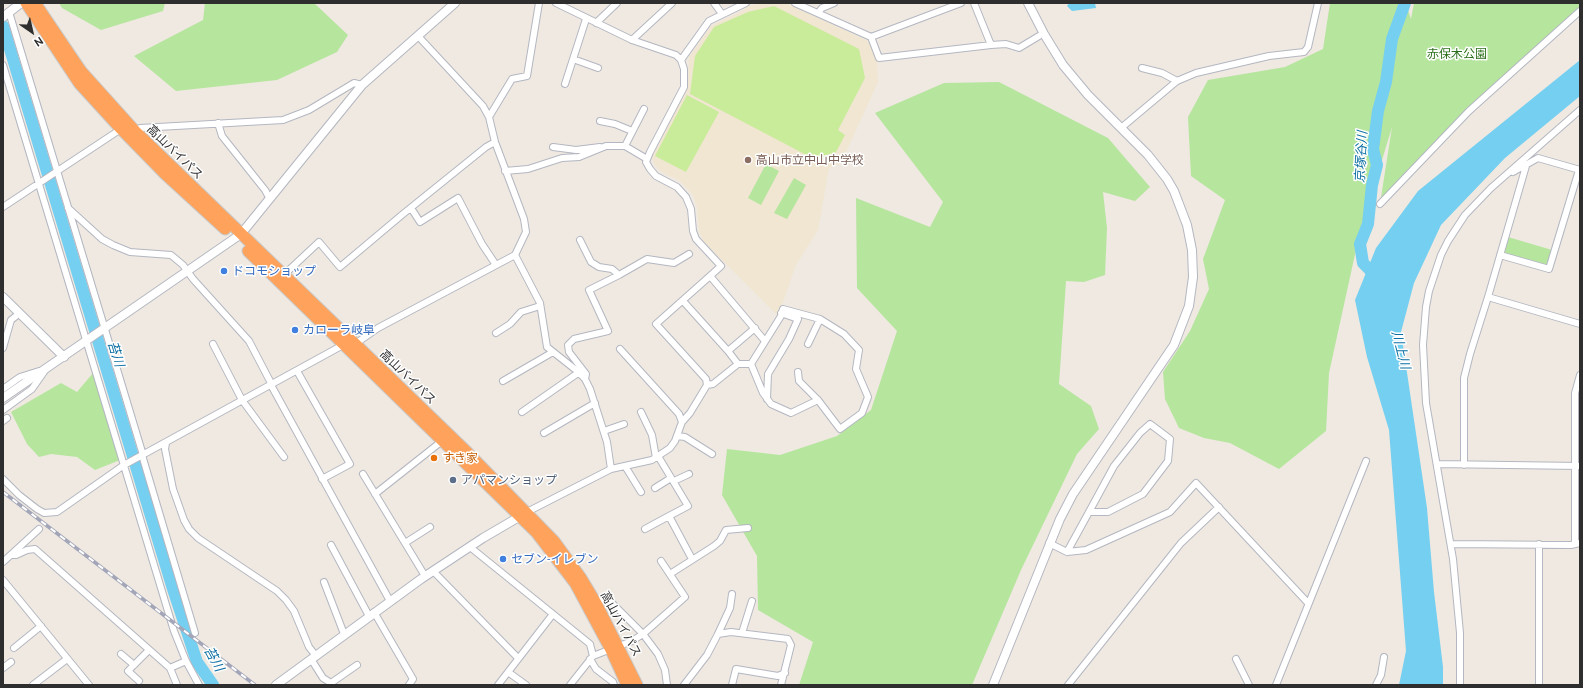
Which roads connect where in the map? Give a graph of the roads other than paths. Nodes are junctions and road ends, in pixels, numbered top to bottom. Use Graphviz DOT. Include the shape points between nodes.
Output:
graph roads {
  1 [pos="21,3"];
  2 [pos="26,3"];
  3 [pos="35,3"];
  4 [pos="455,3"];
  5 [pos="539,3"];
  6 [pos="556,3"];
  7 [pos="617,3"];
  8 [pos="672,3"];
  9 [pos="714,3"];
  10 [pos="746,3"];
  11 [pos="795,3"];
  12 [pos="834,3"];
  13 [pos="961,3"];
  14 [pos="974,3"];
  15 [pos="1028,3"];
  16 [pos="1317,4"];
  17 [pos="1580,11"];
  18 [pos="818,13"];
  19 [pos="7,14"];
  20 [pos="722,14"];
  21 [pos="586,19"];
  22 [pos="596,23"];
  23 [pos="418,36"];
  24 [pos="1040,36"];
  25 [pos="871,37"];
  26 [pos="632,40"];
  27 [pos="991,45"];
  28 [pos="573,59"];
  29 [pos="681,60"];
  30 [pos="3,65"];
  31 [pos="598,68"];
  32 [pos="1142,68"];
  33 [pos="1177,81"];
  34 [pos="565,84"];
  35 [pos="362,85"];
  36 [pos="644,109"];
  37 [pos="1580,110"];
  38 [pos="489,117"];
  39 [pos="600,122"];
  40 [pos="218,123"];
  41 [pos="1121,128"];
  42 [pos="121,129"];
  43 [pos="135,131"];
  44 [pos="632,131"];
  45 [pos="495,142"];
  46 [pos="606,146"];
  47 [pos="625,146"];
  48 [pos="553,147"];
  49 [pos="647,159"];
  50 [pos="1526,166"];
  51 [pos="1579,170"];
  52 [pos="505,171"];
  53 [pos="56,172"];
  54 [pos="1508,173"];
  55 [pos="40,183"];
  56 [pos="270,199"];
  57 [pos="1380,204"];
  58 [pos="3,207"];
  59 [pos="68,208"];
  60 [pos="411,208"];
  61 [pos="239,237"];
  62 [pos="580,240"];
  63 [pos="689,254"];
  64 [pos="515,255"];
  65 [pos="1500,255"];
  66 [pos="496,265"];
  67 [pos="288,271"];
  68 [pos="188,272"];
  69 [pos="619,275"];
  70 [pos="710,276"];
  71 [pos="3,297"];
  72 [pos="1488,297"];
  73 [pos="683,300"];
  74 [pos="540,306"];
  75 [pos="20,313"];
  76 [pos="781,313"];
  77 [pos="820,318"];
  78 [pos="1580,324"];
  79 [pos="755,328"];
  80 [pos="104,329"];
  81 [pos="496,332"];
  82 [pos="87,340"];
  83 [pos="765,341"];
  84 [pos="213,344"];
  85 [pos="355,344"];
  86 [pos="808,344"];
  87 [pos="343,345"];
  88 [pos="3,348"];
  89 [pos="620,349"];
  90 [pos="728,351"];
  91 [pos="553,352"];
  92 [pos="64,357"];
  93 [pos="738,364"];
  94 [pos="751,364"];
  95 [pos="47,368"];
  96 [pos="297,371"];
  97 [pos="798,372"];
  98 [pos="578,374"];
  99 [pos="1580,375"];
  100 [pos="585,379"];
  101 [pos="503,381"];
  102 [pos="272,385"];
  103 [pos="707,385"];
  104 [pos="4,386"];
  105 [pos="3,398"];
  106 [pos="767,399"];
  107 [pos="242,400"];
  108 [pos="818,400"];
  109 [pos="595,403"];
  110 [pos="3,410"];
  111 [pos="522,412"];
  112 [pos="641,412"];
  113 [pos="682,422"];
  114 [pos="624,424"];
  115 [pos="604,431"];
  116 [pos="544,433"];
  117 [pos="677,436"];
  118 [pos="442,441"];
  119 [pos="166,443"];
  120 [pos="712,454"];
  121 [pos="141,455"];
  122 [pos="284,457"];
  123 [pos="657,457"];
  124 [pos="1366,461"];
  125 [pos="125,464"];
  126 [pos="1437,464"];
  127 [pos="1464,464"];
  128 [pos="625,466"];
  129 [pos="1577,466"];
  130 [pos="611,469"];
  131 [pos="363,474"];
  132 [pos="689,474"];
  133 [pos="3,479"];
  134 [pos="322,479"];
  135 [pos="672,479"];
  136 [pos="655,488"];
  137 [pos="641,492"];
  138 [pos="375,494"];
  139 [pos="1218,507"];
  140 [pos="1088,512"];
  141 [pos="524,514"];
  142 [pos="669,516"];
  143 [pos="430,527"];
  144 [pos="748,528"];
  145 [pos="39,529"];
  146 [pos="645,529"];
  147 [pos="405,543"];
  148 [pos="1049,543"];
  149 [pos="1578,543"];
  150 [pos="1451,544"];
  151 [pos="1539,544"];
  152 [pos="331,545"];
  153 [pos="470,547"];
  154 [pos="1067,552"];
  155 [pos="11,555"];
  156 [pos="692,559"];
  157 [pos="661,561"];
  158 [pos="3,562"];
  159 [pos="434,572"];
  160 [pos="670,574"];
  161 [pos="425,576"];
  162 [pos="3,580"];
  163 [pos="324,582"];
  164 [pos="732,594"];
  165 [pos="390,601"];
  166 [pos="752,601"];
  167 [pos="596,603"];
  168 [pos="1308,603"];
  169 [pos="371,614"];
  170 [pos="553,614"];
  171 [pos="41,626"];
  172 [pos="196,633"];
  173 [pos="742,633"];
  174 [pos="344,634"];
  175 [pos="643,634"];
  176 [pos="718,634"];
  177 [pos="14,648"];
  178 [pos="615,648"];
  179 [pos="149,650"];
  180 [pos="121,654"];
  181 [pos="1384,657"];
  182 [pos="67,658"];
  183 [pos="313,658"];
  184 [pos="518,658"];
  185 [pos="591,658"];
  186 [pos="1236,659"];
  187 [pos="186,661"];
  188 [pos="10,662"];
  189 [pos="134,665"];
  190 [pos="357,665"];
  191 [pos="3,668"];
  192 [pos="170,668"];
  193 [pos="508,672"];
  194 [pos="785,673"];
  195 [pos="139,681"];
  196 [pos="33,685"];
  197 [pos="89,685"];
  198 [pos="177,685"];
  199 [pos="199,685"];
  200 [pos="276,685"];
  201 [pos="409,685"];
  202 [pos="498,685"];
  203 [pos="526,685"];
  204 [pos="570,685"];
  205 [pos="614,685"];
  206 [pos="627,685"];
  207 [pos="638,685"];
  208 [pos="667,685"];
  209 [pos="684,685"];
  210 [pos="732,685"];
  211 [pos="781,685"];
  212 [pos="993,685"];
  213 [pos="1068,685"];
  214 [pos="1249,685"];
  215 [pos="1276,685"];
  216 [pos="1376,685"];
  217 [pos="1460,685"];
  218 [pos="1539,685"];
  1 -- 19 [label="street"];
  2 -- 42 [label="highway, 高山バイパス" via="80,83"];
  3 -- 43 [label="highway, 高山バイパス" via="81,71"];
  4 -- 23 [label="street"];
  5 -- 38 [label="street" via="527,76 512,79"];
  6 -- 21 [label="street"];
  7 -- 22 [label="street"];
  8 -- 26 [label="street"];
  9 -- 20 [label="street"];
  10 -- 20 [label="street"];
  11 -- 18 [label="street"];
  12 -- 18 [label="street" via="822,8"];
  13 -- 25 [label="street"];
  14 -- 27 [label="street"];
  15 -- 41 [label="street" via="1063,65"];
  16 -- 33 [label="street" via="1308,47 1304,52 1269,56 1196,73"];
  17 -- 57 [label="street" via="1469,111"];
  18 -- 25 [label="street"];
  19 -- 53 [label="street"];
  20 -- 29 [label="street" via="709,21"];
  21 -- 22 [label="street"];
  21 -- 28 [label="street"];
  22 -- 26 [label="street"];
  23 -- 35 [label="street"];
  23 -- 38 [label="street" via="483,106"];
  24 -- 27 [label="street" via="1018,48 1006,44"];
  25 -- 27 [label="street" via="879,58"];
  26 -- 29 [label="street" via="676,55"];
  28 -- 31 [label="street"];
  28 -- 34 [label="street"];
  29 -- 49 [label="street" via="684,87"];
  30 -- 55 [label="street"];
  32 -- 33 [label="street" via="1162,73"];
  33 -- 41 [label="street"];
  35 -- 40 [label="street" via="354,83 309,110 288,119"];
  35 -- 56 [label="street"];
  36 -- 44 [label="street"];
  37 -- 54 [label="street"];
  38 -- 45 [label="street"];
  39 -- 44 [label="street" via="615,124"];
  40 -- 43 [label="street" via="140,128"];
  40 -- 56 [label="street" via="222,136"];
  41 -- 148 [label="street" via="1158,167 1174,191 1184,214 1190,238 1193,264 1192,291 1174,345 1074,494"];
  42 -- 53 [label="street"];
  42 -- 61 [label="highway, 高山バイパス" via="165,174"];
  43 -- 61 [label="highway, 高山バイパス"];
  44 -- 47 [label="street"];
  45 -- 52 [label="street"];
  45 -- 60 [label="street"];
  46 -- 47 [label="street"];
  46 -- 48 [label="street" via="576,150"];
  46 -- 52 [label="street" via="579,157 562,158 528,169"];
  47 -- 49 [label="street"];
  49 -- 70 [label="street" via="647,165 652,172 677,187 686,197 691,209 694,235 721,266"];
  50 -- 51 [label="street" via="1538,158"];
  50 -- 54 [label="street"];
  50 -- 65 [label="street"];
  51 -- 65 [label="street" via="1549,269"];
  52 -- 64 [label="street" via="526,228"];
  53 -- 55 [label="street"];
  53 -- 59 [label="street"];
  54 -- 126 [label="street" via="1473,206 1456,229 1441,255 1430,291 1424,324 1424,372 1426,403"];
  55 -- 58 [label="street"];
  55 -- 82 [label="street"];
  56 -- 61 [label="street"];
  59 -- 68 [label="street" via="107,242 130,252 171,255"];
  59 -- 80 [label="street"];
  60 -- 66 [label="street" via="420,222 458,198"];
  60 -- 67 [label="street" via="340,267 318,242"];
  61 -- 68 [label="street"];
  61 -- 85 [label="highway, 高山バイパス"];
  61 -- 87 [label="highway, 高山バイパス"];
  62 -- 69 [label="street" via="591,262 599,267 612,269"];
  63 -- 69 [label="street" via="674,263 646,258"];
  64 -- 66 [label="street"];
  64 -- 74 [label="street"];
  65 -- 72 [label="street"];
  66 -- 85 [label="street" via="378,328"];
  68 -- 80 [label="street"];
  68 -- 102 [label="street" via="249,341"];
  69 -- 100 [label="street" via="589,290 608,331 574,339 568,346 569,352 586,374"];
  70 -- 73 [label="street"];
  70 -- 79 [label="street"];
  71 -- 75 [label="street"];
  72 -- 78 [label="street"];
  72 -- 127 [label="street" via="1464,378"];
  73 -- 90 [label="street"];
  73 -- 103 [label="street" via="656,324 706,379"];
  74 -- 81 [label="street" via="521,312 510,324"];
  74 -- 91 [label="street" via="548,347"];
  75 -- 88 [label="street" via="11,320"];
  75 -- 92 [label="street"];
  76 -- 77 [label="street" via="783,309"];
  76 -- 83 [label="street"];
  76 -- 106 [label="street" via="798,319 768,374"];
  77 -- 86 [label="street"];
  77 -- 108 [label="street" via="844,334 859,350 856,369 868,401 859,416 840,429"];
  79 -- 83 [label="street"];
  79 -- 90 [label="street"];
  80 -- 82 [label="street"];
  80 -- 121 [label="street"];
  82 -- 92 [label="street"];
  82 -- 125 [label="street"];
  83 -- 94 [label="street"];
  84 -- 107 [label="street"];
  85 -- 141 [label="highway, 高山バイパス"];
  87 -- 96 [label="street"];
  87 -- 118 [label="highway, 高山バイパス"];
  89 -- 113 [label="street" via="679,414"];
  90 -- 93 [label="street"];
  91 -- 98 [label="street" via="574,367"];
  91 -- 101 [label="street"];
  92 -- 95 [label="street"];
  93 -- 94 [label="street"];
  93 -- 103 [label="street" via="714,384"];
  94 -- 106 [label="street"];
  95 -- 104 [label="street" via="20,377"];
  95 -- 105 [label="street"];
  95 -- 110 [label="street" via="32,390"];
  96 -- 102 [label="street"];
  96 -- 134 [label="street" via="350,464"];
  97 -- 108 [label="street" via="799,381"];
  98 -- 100 [label="street"];
  98 -- 111 [label="street"];
  99 -- 129 [label="street" via="1575,393"];
  100 -- 109 [label="street"];
  102 -- 107 [label="street"];
  102 -- 134 [label="street"];
  103 -- 113 [label="street"];
  106 -- 108 [label="street" via="771,404 791,413"];
  107 -- 119 [label="street"];
  107 -- 122 [label="street"];
  109 -- 115 [label="street"];
  109 -- 116 [label="street"];
  112 -- 123 [label="street" via="652,436"];
  113 -- 117 [label="street"];
  114 -- 115 [label="street"];
  115 -- 130 [label="street"];
  117 -- 120 [label="street" via="685,437"];
  117 -- 123 [label="street" via="670,448"];
  118 -- 138 [label="street"];
  118 -- 141 [label="highway, 高山バイパス"];
  119 -- 121 [label="street"];
  119 -- 183 [label="street" via="173,490 189,529 286,600 294,611"];
  121 -- 125 [label="street"];
  121 -- 172 [label="street"];
  123 -- 128 [label="street"];
  123 -- 135 [label="street"];
  124 -- 168 [label="street"];
  125 -- 133 [label="street" via="52,513 44,513 26,502"];
  125 -- 187 [label="street" via="174,631"];
  126 -- 127 [label="street"];
  126 -- 150 [label="street"];
  127 -- 129 [label="street"];
  128 -- 130 [label="street"];
  128 -- 137 [label="street"];
  129 -- 149 [label="street"];
  130 -- 141 [label="street"];
  131 -- 138 [label="street"];
  132 -- 135 [label="street"];
  134 -- 165 [label="street"];
  135 -- 136 [label="street"];
  135 -- 142 [label="street" via="688,506"];
  138 -- 147 [label="street"];
  139 -- 154 [label="street" via="1196,483 1170,512 1086,550"];
  139 -- 168 [label="street"];
  139 -- 213 [label="street" via="1181,543"];
  140 -- 140 [label="street" via="1114,466 1150,424 1170,439 1168,461 1143,494 1108,512"];
  140 -- 154 [label="street"];
  141 -- 153 [label="street"];
  141 -- 167 [label="highway, 高山バイパス" via="554,541"];
  141 -- 178 [label="highway, 高山バイパス" via="575,583"];
  142 -- 146 [label="street"];
  142 -- 156 [label="street"];
  143 -- 147 [label="street"];
  144 -- 156 [label="street" via="726,530 720,541"];
  145 -- 155 [label="street"];
  147 -- 161 [label="street"];
  148 -- 154 [label="street"];
  148 -- 212 [label="street"];
  149 -- 151 [label="street"];
  150 -- 151 [label="street"];
  150 -- 217 [label="street" via="1460,633"];
  151 -- 218 [label="street"];
  152 -- 169 [label="street"];
  153 -- 159 [label="street"];
  153 -- 170 [label="street"];
  155 -- 158 [label="street"];
  155 -- 179 [label="street" via="35,549"];
  156 -- 160 [label="street"];
  157 -- 160 [label="street"];
  159 -- 161 [label="street"];
  159 -- 184 [label="street"];
  160 -- 175 [label="street" via="685,597"];
  161 -- 165 [label="street"];
  162 -- 171 [label="street"];
  163 -- 174 [label="street"];
  164 -- 176 [label="street" via="730,608"];
  165 -- 169 [label="street"];
  166 -- 173 [label="street"];
  167 -- 175 [label="street" via="606,597"];
  167 -- 178 [label="highway, 高山バイパス"];
  168 -- 215 [label="street"];
  169 -- 174 [label="street"];
  169 -- 201 [label="street" via="413,679"];
  170 -- 184 [label="street"];
  170 -- 185 [label="street" via="590,644"];
  171 -- 177 [label="street"];
  171 -- 182 [label="street"];
  173 -- 176 [label="street"];
  173 -- 194 [label="street" via="783,637 790,641"];
  174 -- 183 [label="street"];
  175 -- 178 [label="street"];
  175 -- 208 [label="street" via="658,654 665,670"];
  176 -- 209 [label="street" via="707,655"];
  178 -- 185 [label="street"];
  178 -- 206 [label="highway, 高山バイパス"];
  178 -- 207 [label="highway, 高山バイパス"];
  179 -- 189 [label="street"];
  179 -- 192 [label="street"];
  180 -- 189 [label="street"];
  181 -- 216 [label="street"];
  182 -- 196 [label="street"];
  182 -- 197 [label="street"];
  183 -- 190 [label="street" via="323,678 331,683"];
  183 -- 200 [label="street"];
  184 -- 193 [label="street"];
  185 -- 204 [label="street"];
  185 -- 205 [label="street" via="596,669"];
  186 -- 214 [label="street"];
  187 -- 192 [label="street"];
  187 -- 199 [label="street"];
  188 -- 191 [label="street"];
  189 -- 195 [label="street" via="128,671"];
  192 -- 198 [label="street"];
  193 -- 202 [label="street"];
  193 -- 203 [label="street"];
  194 -- 210 [label="street" via="778,676 736,669"];
  194 -- 211 [label="street"];
}
